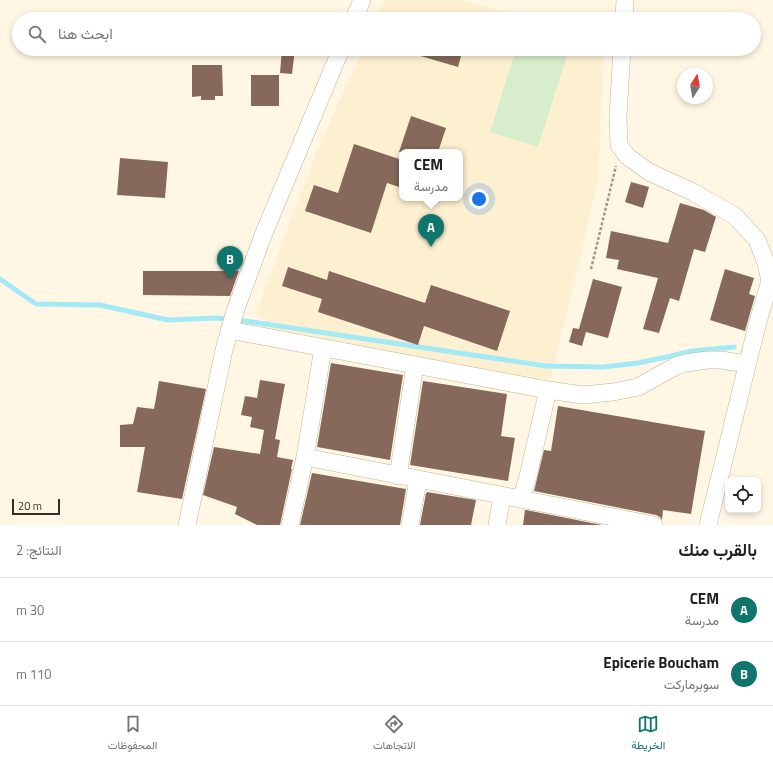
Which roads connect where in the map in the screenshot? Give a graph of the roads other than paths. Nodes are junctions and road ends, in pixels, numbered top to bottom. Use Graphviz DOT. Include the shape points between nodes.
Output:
graph roads {
  1 [pos="362,0"];
  2 [pos="626,0"];
  3 [pos="357,12"];
  4 [pos="625,12"];
  5 [pos="338,56"];
  6 [pos="622,56"];
  7 [pos="232,323"];
  8 [pos="323,348"];
  9 [pos="747,364"];
  10 [pos="415,365"];
  11 [pos="548,390"];
  12 [pos="305,457"];
  13 [pos="398,476"];
  14 [pos="418,480"];
  15 [pos="502,496"];
  16 [pos="520,499"];
  17 [pos="187,525"];
  18 [pos="290,525"];
  19 [pos="410,525"];
  20 [pos="497,525"];
  21 [pos="654,525"];
  22 [pos="708,525"];
  1 -- 3 [label="street"];
  2 -- 4 [label="street"];
  5 -- 7 [label="street" via="264,233"];
  6 -- 9 [label="street" via="619,145 627,156 649,172 693,192 735,216 757,240 770,281"];
  7 -- 8 [label="street"];
  7 -- 17 [label="street"];
  8 -- 10 [label="street"];
  8 -- 12 [label="street"];
  9 -- 11 [label="street" via="721,360 686,362 638,387 613,392 583,395"];
  9 -- 22 [label="street"];
  10 -- 11 [label="street"];
  10 -- 13 [label="street"];
  11 -- 16 [label="street" via="528,476"];
  12 -- 13 [label="street"];
  12 -- 18 [label="street"];
  13 -- 14 [label="street"];
  14 -- 15 [label="street"];
  14 -- 19 [label="street"];
  15 -- 16 [label="street"];
  15 -- 20 [label="street"];
  16 -- 21 [label="street"];
}
